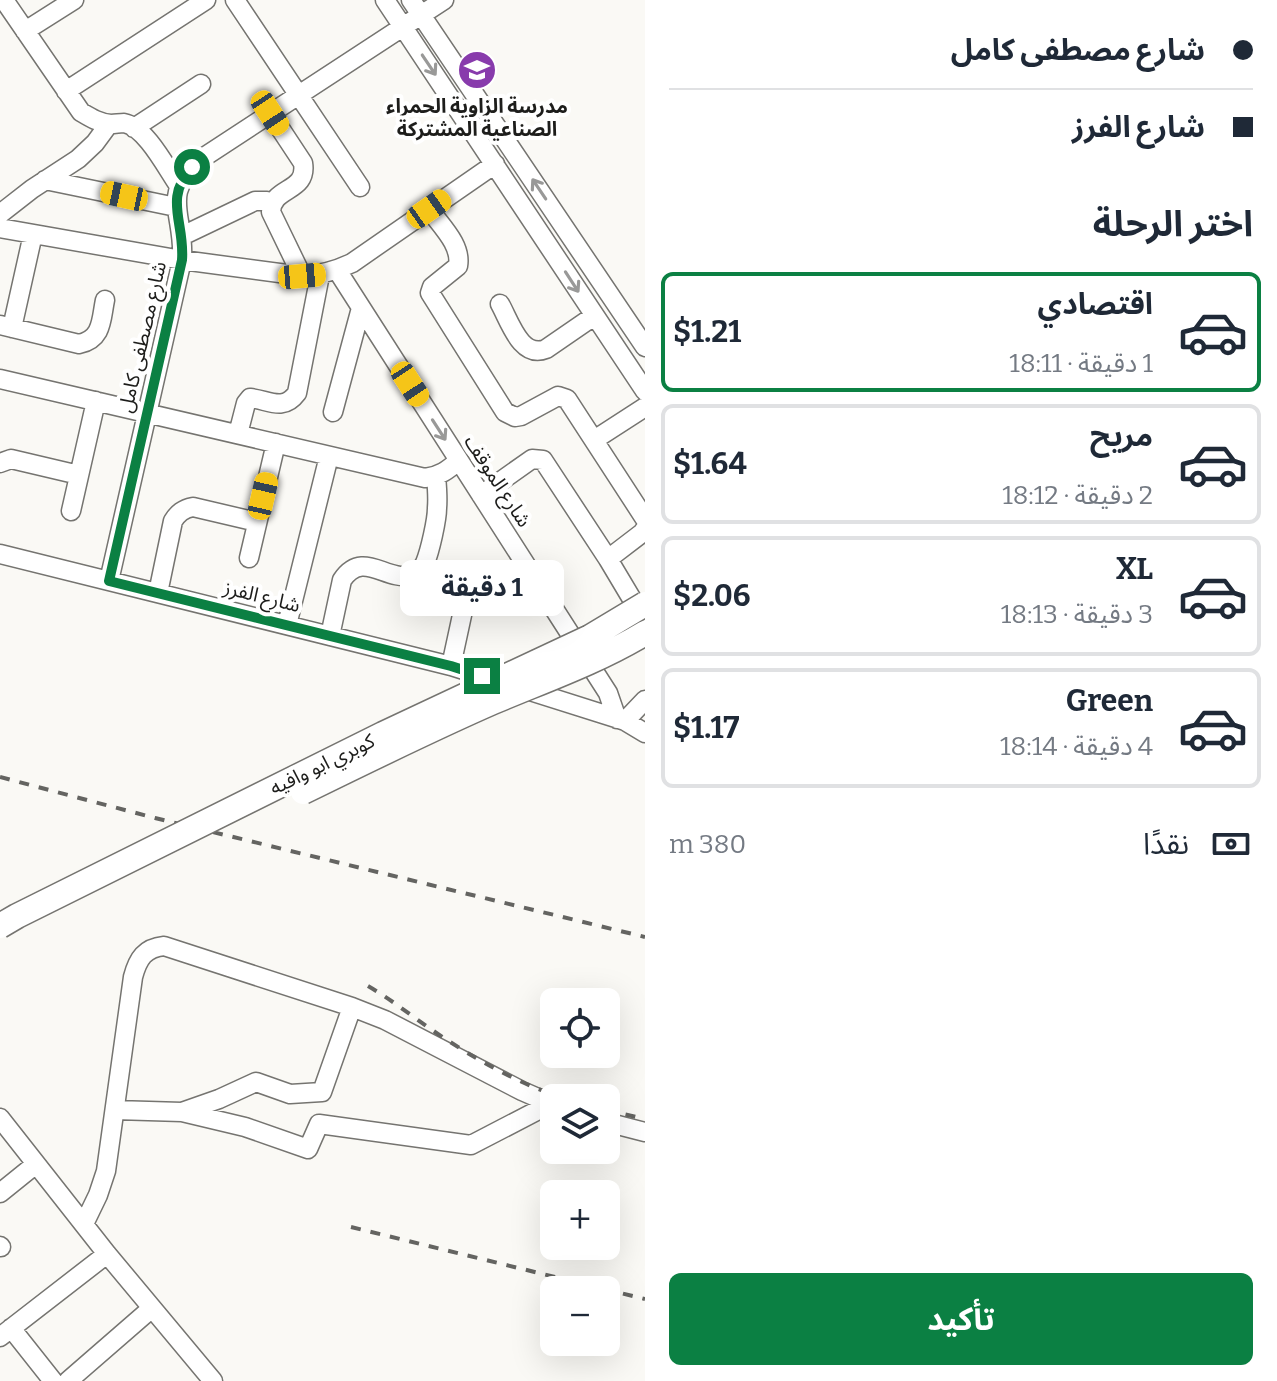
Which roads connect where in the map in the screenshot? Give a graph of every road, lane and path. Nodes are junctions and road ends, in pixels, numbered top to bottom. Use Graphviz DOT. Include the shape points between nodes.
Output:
graph roads {
  1 [pos="4,0"];
  2 [pos="74,0"];
  3 [pos="206,0"];
  4 [pos="235,0"];
  5 [pos="385,0"];
  6 [pos="444,0"];
  7 [pos="416,7"];
  8 [pos="403,27"];
  9 [pos="25,31"];
  10 [pos="201,84"];
  11 [pos="66,91"];
  12 [pos="298,95"];
  13 [pos="270,113"];
  14 [pos="109,124"];
  15 [pos="134,128"];
  16 [pos="495,164"];
  17 [pos="45,180"];
  18 [pos="179,186"];
  19 [pos="360,187"];
  20 [pos="271,204"];
  21 [pos="176,207"];
  22 [pos="429,209"];
  23 [pos="0,214"];
  24 [pos="0,228"];
  25 [pos="33,234"];
  26 [pos="182,236"];
  27 [pos="182,260"];
  28 [pos="320,274"];
  29 [pos="105,300"];
  30 [pos="500,304"];
  31 [pos="361,308"];
  32 [pos="594,316"];
  33 [pos="6,327"];
  34 [pos="645,347"];
  35 [pos="0,379"];
  36 [pos="642,379"];
  37 [pos="96,401"];
  38 [pos="645,407"];
  39 [pos="333,412"];
  40 [pos="147,413"];
  41 [pos="238,434"];
  42 [pos="594,440"];
  43 [pos="276,443"];
  44 [pos="329,456"];
  45 [pos="458,461"];
  46 [pos="0,463"];
  47 [pos="79,475"];
  48 [pos="436,476"];
  49 [pos="481,495"];
  50 [pos="71,511"];
  51 [pos="645,519"];
  52 [pos="257,522"];
  53 [pos="645,529"];
  54 [pos="0,554"];
  55 [pos="249,558"];
  56 [pos="608,559"];
  57 [pos="109,581"];
  58 [pos="467,592"];
  59 [pos="158,593"];
  60 [pos="644,618"];
  61 [pos="287,625"];
  62 [pos="330,636"];
  63 [pos="451,666"];
  64 [pos="645,700"];
  65 [pos="621,720"];
  66 [pos="645,733"];
  67 [pos="0,926"];
  68 [pos="0,942"];
  69 [pos="352,1007"];
  70 [pos="540,1098"];
  71 [pos="115,1110"];
  72 [pos="540,1110"];
  73 [pos="182,1112"];
  74 [pos="0,1118"];
  75 [pos="620,1126"];
  76 [pos="645,1132"];
  77 [pos="36,1164"];
  78 [pos="0,1193"];
  79 [pos="84,1224"];
  80 [pos="107,1254"];
  81 [pos="152,1308"];
  82 [pos="3,1335"];
  83 [pos="53,1381"];
  84 [pos="68,1381"];
  85 [pos="213,1381"];
  1 -- 9 [label="street"];
  2 -- 9 [label="street"];
  3 -- 11 [label="street"];
  4 -- 12 [label="street"];
  5 -- 8 [label="street"];
  6 -- 7 [label="street"];
  7 -- 8 [label="street"];
  34 -- 7 [label="street, one-way"];
  8 -- 12 [label="street"];
  8 -- 16 [label="street, one-way"];
  9 -- 11 [label="street"];
  10 -- 15 [label="street"];
  11 -- 14 [label="street" via="81,112"];
  12 -- 13 [label="street"];
  12 -- 19 [label="street"];
  13 -- 18 [label="street" via="201,159"];
  13 -- 20 [label="street" via="305,169 299,183"];
  14 -- 15 [label="street"];
  14 -- 17 [label="street" via="78,159"];
  15 -- 18 [label="street"];
  16 -- 22 [label="street"];
  16 -- 32 [label="street, one-way"];
  17 -- 21 [label="street"];
  17 -- 23 [label="street"];
  18 -- 21 [label="street, شارع مصطفى كامل"];
  20 -- 26 [label="street" via="255,201"];
  20 -- 28 [label="street, شارع الموقف" via="271,212"];
  21 -- 26 [label="street, شارع مصطفى كامل"];
  22 -- 28 [label="street" via="352,263"];
  22 -- 42 [label="street" via="460,256 458,266 430,293 505,412 521,416 563,397"];
  24 -- 25 [label="street"];
  25 -- 27 [label="street"];
  25 -- 33 [label="street"];
  26 -- 27 [label="street, شارع مصطفى كامل"];
  27 -- 28 [label="street"];
  27 -- 40 [label="street, شارع مصطفى كامل"];
  28 -- 31 [label="street, شارع الموقف"];
  28 -- 41 [label="street" via="297,393 282,405 250,398"];
  29 -- 33 [label="street" via="97,335 89,342"];
  30 -- 32 [label="street" via="523,344 538,352"];
  31 -- 39 [label="street"];
  31 -- 45 [label="street, شارع الموقف, one-way"];
  32 -- 36 [label="street"];
  35 -- 37 [label="street"];
  37 -- 40 [label="street"];
  37 -- 47 [label="street"];
  38 -- 42 [label="street"];
  40 -- 41 [label="street"];
  40 -- 57 [label="street, شارع مصطفى كامل"];
  41 -- 43 [label="street"];
  42 -- 51 [label="street"];
  43 -- 44 [label="street"];
  43 -- 52 [label="street"];
  44 -- 48 [label="street"];
  44 -- 61 [label="street"];
  45 -- 48 [label="street"];
  45 -- 49 [label="street, شارع الموقف"];
  46 -- 47 [label="street" via="11,459"];
  47 -- 50 [label="street"];
  48 -- 62 [label="street" via="437,511 420,570 404,576 362,566 347,573"];
  49 -- 56 [label="street" via="532,459 543,460"];
  49 -- 65 [label="street, شارع الموقف"];
  52 -- 55 [label="street"];
  52 -- 59 [label="street" via="193,507 178,514"];
  53 -- 56 [label="street"];
  54 -- 57 [label="street, شارع الفرز"];
  56 -- 60 [label="street"];
  57 -- 59 [label="street, شارع الفرز"];
  58 -- 63 [label="street"];
  59 -- 61 [label="street, شارع الفرز"];
  60 -- 67 [label="main road, كوبري ابو وافيه, bridge" via="590,637 383,734"];
  60 -- 68 [label="main road, كوبري ابو وافيه, bridge" via="588,663 410,740"];
  61 -- 62 [label="street, شارع الفرز"];
  62 -- 63 [label="street, شارع الفرز"];
  63 -- 65 [label="street, شارع الفرز"];
  64 -- 65 [label="street"];
  65 -- 66 [label="street, شارع الفرز"];
  69 -- 70 [label="street"];
  69 -- 71 [label="street" via="155,947 137,962 133,977"];
  69 -- 73 [label="street" via="322,1092 290,1094 256,1082"];
  71 -- 73 [label="street"];
  71 -- 79 [label="street" via="106,1171"];
  72 -- 73 [label="street" via="471,1145 319,1124 308,1149"];
  74 -- 77 [label="street"];
  75 -- 76 [label="street"];
  77 -- 78 [label="street"];
  77 -- 79 [label="street"];
  79 -- 80 [label="street"];
  80 -- 81 [label="street"];
  80 -- 82 [label="street"];
  81 -- 84 [label="street"];
  81 -- 85 [label="street"];
  82 -- 83 [label="street"];
}
